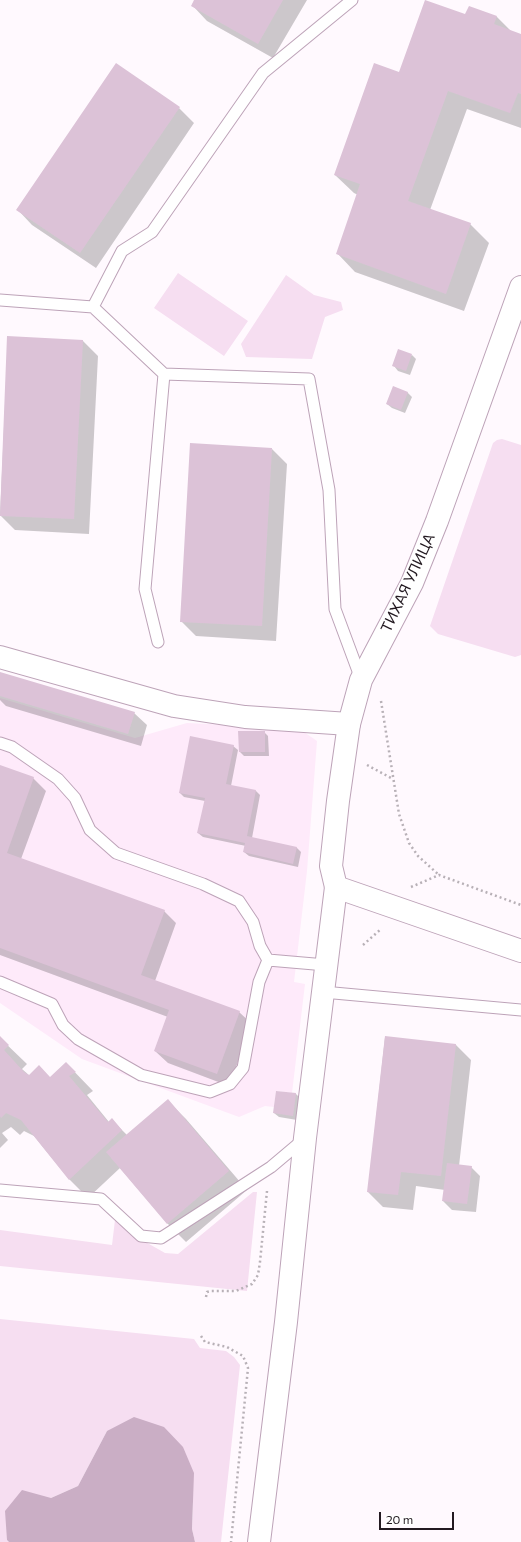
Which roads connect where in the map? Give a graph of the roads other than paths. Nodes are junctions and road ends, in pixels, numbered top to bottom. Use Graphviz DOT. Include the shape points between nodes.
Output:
graph roads {
  1 [pos="352,0"];
  2 [pos="521,287"];
  3 [pos="0,300"];
  4 [pos="93,307"];
  5 [pos="164,374"];
  6 [pos="158,642"];
  7 [pos="0,657"];
  8 [pos="365,672"];
  9 [pos="349,724"];
  10 [pos="0,743"];
  11 [pos="336,887"];
  12 [pos="521,951"];
  13 [pos="268,960"];
  14 [pos="326,965"];
  15 [pos="0,982"];
  16 [pos="323,992"];
  17 [pos="521,1010"];
  18 [pos="305,1138"];
  19 [pos="0,1190"];
  20 [pos="258,1542"];
  1 -- 4 [label="lane" via="263,74 152,232 122,251"];
  2 -- 8 [label="street, ТИХАЯ УЛИЦА" via="437,521 412,583"];
  3 -- 4 [label="lane"];
  4 -- 5 [label="lane"];
  5 -- 6 [label="lane" via="145,589"];
  5 -- 8 [label="lane" via="309,379 329,490 335,610"];
  7 -- 9 [label="street" via="174,706 245,717"];
  8 -- 9 [label="street, ТИХАЯ УЛИЦА"];
  9 -- 11 [label="street, ТИХАЯ УЛИЦА" via="331,866"];
  10 -- 13 [label="lane" via="12,747 58,779 75,798 90,830 116,853 203,884 239,901 253,922 260,946"];
  11 -- 12 [label="street"];
  11 -- 14 [label="street"];
  13 -- 14 [label="lane"];
  13 -- 15 [label="lane" via="259,982 243,1068 230,1084 210,1092 141,1075 78,1039 63,1025 52,1004"];
  14 -- 16 [label="street"];
  16 -- 17 [label="lane"];
  16 -- 18 [label="street"];
  18 -- 19 [label="lane" via="271,1167 161,1238 141,1236 101,1199"];
  18 -- 20 [label="street" via="286,1322"];
}
